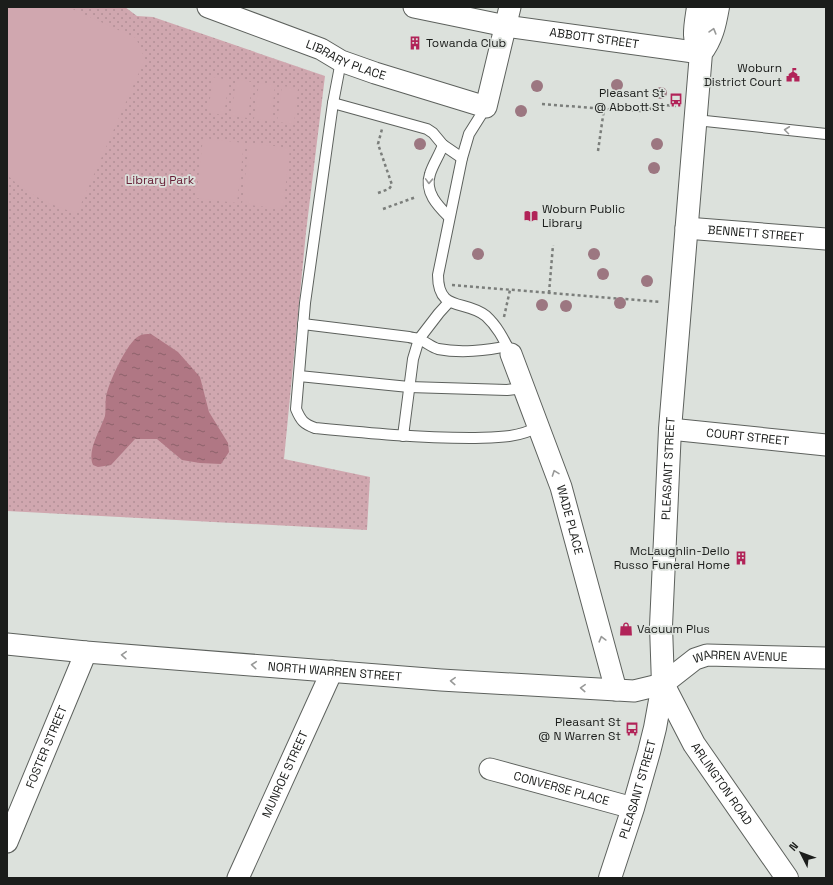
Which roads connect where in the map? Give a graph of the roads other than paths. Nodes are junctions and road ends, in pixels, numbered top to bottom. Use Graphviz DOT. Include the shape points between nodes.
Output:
graph roads {
  1 [pos="208,7"];
  2 [pos="414,7"];
  3 [pos="698,7"];
  4 [pos="718,7"];
  5 [pos="508,16"];
  6 [pos="701,53"];
  7 [pos="340,61"];
  8 [pos="333,103"];
  9 [pos="486,107"];
  10 [pos="696,120"];
  11 [pos="826,134"];
  12 [pos="443,145"];
  13 [pos="462,158"];
  14 [pos="449,217"];
  15 [pos="686,228"];
  16 [pos="826,239"];
  17 [pos="448,302"];
  18 [pos="304,324"];
  19 [pos="420,339"];
  20 [pos="509,350"];
  21 [pos="299,376"];
  22 [pos="409,387"];
  23 [pos="524,388"];
  24 [pos="538,427"];
  25 [pos="670,429"];
  26 [pos="403,436"];
  27 [pos="826,445"];
  28 [pos="7,644"];
  29 [pos="86,652"];
  30 [pos="826,658"];
  31 [pos="332,671"];
  32 [pos="663,684"];
  33 [pos="616,690"];
  34 [pos="490,769"];
  35 [pos="633,808"];
  36 [pos="7,842"];
  37 [pos="238,878"];
  38 [pos="610,878"];
  39 [pos="787,878"];
  1 -- 7 [label="street, LIBRARY PLACE" via="321,49"];
  2 -- 5 [label="street"];
  3 -- 6 [label="main road, PLEASANT STREET" via="695,37"];
  6 -- 4 [label="main road, PLEASANT STREET, one-way" via="710,41"];
  5 -- 6 [label="street, ABBOTT STREET"];
  5 -- 9 [label="street"];
  6 -- 10 [label="main road, PLEASANT STREET"];
  7 -- 8 [label="lane"];
  7 -- 9 [label="street, LIBRARY PLACE"];
  8 -- 12 [label="lane" via="426,129"];
  8 -- 18 [label="lane"];
  9 -- 13 [label="lane" via="469,134"];
  11 -- 10 [label="lane, one-way"];
  10 -- 15 [label="main road, PLEASANT STREET"];
  12 -- 13 [label="lane"];
  12 -- 14 [label="lane, one-way" via="430,173 428,184 434,200"];
  13 -- 14 [label="lane"];
  14 -- 17 [label="lane" via="438,275 438,284"];
  15 -- 16 [label="street, BENNETT STREET"];
  15 -- 25 [label="main road, PLEASANT STREET"];
  17 -- 19 [label="lane"];
  17 -- 20 [label="lane" via="474,309 485,316 498,328"];
  18 -- 19 [label="lane"];
  18 -- 21 [label="lane"];
  19 -- 20 [label="lane" via="437,348 450,350"];
  19 -- 22 [label="lane" via="413,359"];
  20 -- 23 [label="street, WADE PLACE"];
  21 -- 22 [label="lane"];
  21 -- 26 [label="lane" via="296,409 300,419 306,424 316,428"];
  22 -- 23 [label="lane" via="507,390"];
  22 -- 26 [label="lane"];
  23 -- 24 [label="street, WADE PLACE"];
  24 -- 26 [label="lane" via="524,434 502,437"];
  33 -- 24 [label="street, WADE PLACE, one-way" via="561,487"];
  25 -- 27 [label="street, COURT STREET"];
  25 -- 32 [label="main road, PLEASANT STREET" via="661,626"];
  28 -- 29 [label="street, NORTH WARREN STREET"];
  31 -- 29 [label="street, NORTH WARREN STREET, one-way"];
  29 -- 36 [label="street, FOSTER STREET"];
  30 -- 32 [label="street, WARREN AVENUE" via="707,655 695,659"];
  33 -- 31 [label="street, NORTH WARREN STREET, one-way"];
  31 -- 37 [label="street, MUNROE STREET"];
  32 -- 33 [label="street, NORTH WARREN STREET" via="639,690"];
  32 -- 35 [label="main road, PLEASANT STREET" via="653,738"];
  32 -- 39 [label="main road, ARLINGTON ROAD" via="694,744"];
  34 -- 35 [label="street, CONVERSE PLACE"];
  35 -- 38 [label="main road, PLEASANT STREET"];
}
